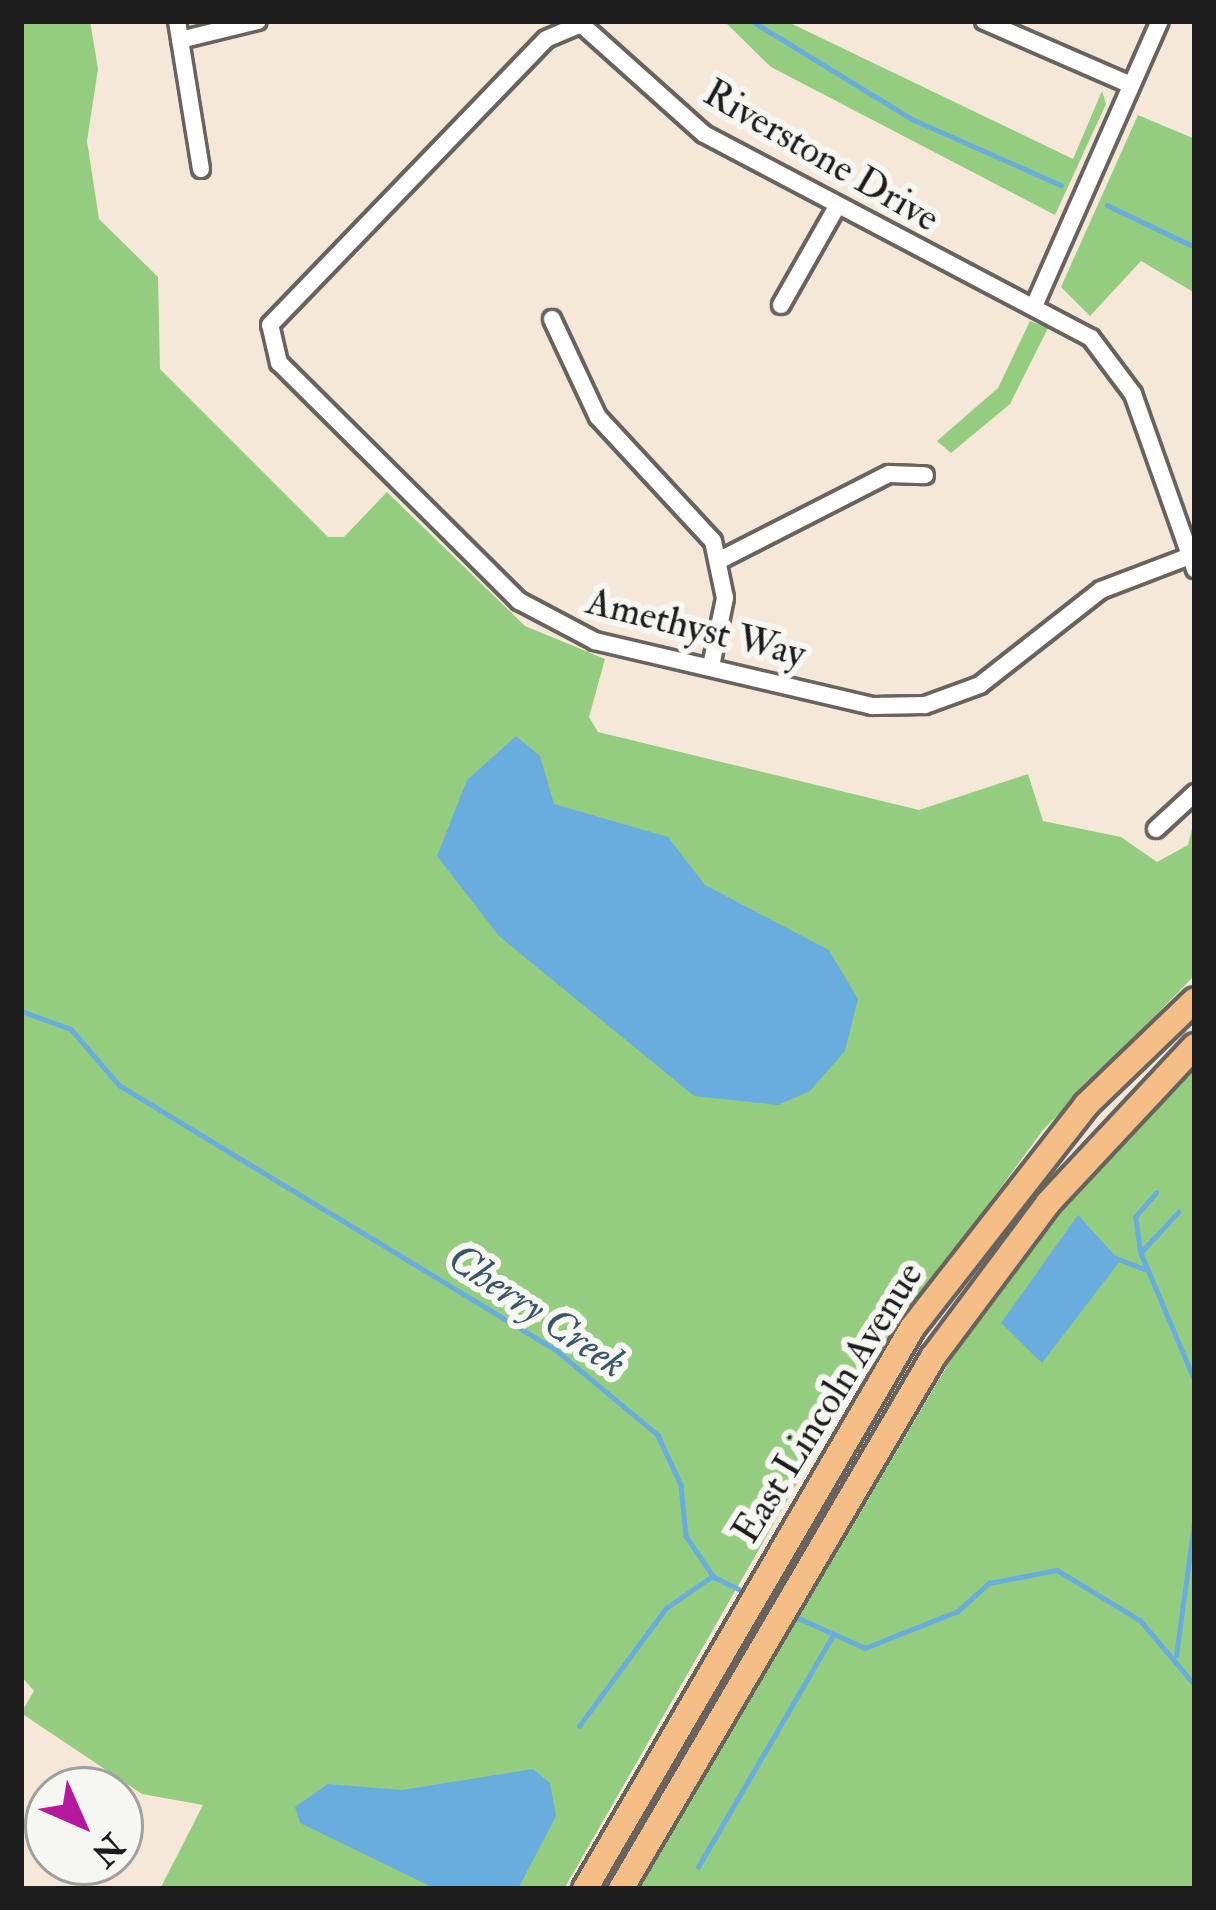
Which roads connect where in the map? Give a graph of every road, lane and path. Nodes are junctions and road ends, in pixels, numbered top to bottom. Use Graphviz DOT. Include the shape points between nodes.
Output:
graph roads {
  1 [pos="258,21"];
  2 [pos="984,21"];
  3 [pos="1160,21"];
  4 [pos="179,30"];
  5 [pos="1131,85"];
  6 [pos="201,169"];
  7 [pos="836,208"];
  8 [pos="1036,304"];
  9 [pos="781,305"];
  10 [pos="552,319"];
  11 [pos="268,335"];
  12 [pos="925,475"];
  13 [pos="720,560"];
  14 [pos="1192,562"];
  15 [pos="711,666"];
  16 [pos="1195,793"];
  17 [pos="1156,829"];
  18 [pos="1195,1000"];
  19 [pos="1195,1046"];
  20 [pos="585,1889"];
  21 [pos="621,1889"];
  1 -- 4 [label="street"];
  2 -- 5 [label="street"];
  3 -- 5 [label="street"];
  4 -- 6 [label="street"];
  5 -- 8 [label="street"];
  7 -- 8 [label="street, Riverstone Drive"];
  7 -- 9 [label="street"];
  7 -- 11 [label="street, Riverstone Drive" via="693,126 574,23 282,305"];
  8 -- 14 [label="street, Riverstone Drive" via="1083,330 1119,370"];
  10 -- 13 [label="street" via="598,417 695,513"];
  11 -- 15 [label="street, Amethyst Way" via="279,363 530,610 582,636"];
  12 -- 13 [label="street" via="889,475"];
  13 -- 15 [label="street" via="725,598"];
  14 -- 15 [label="street, Amethyst Way" via="1101,590 980,685 925,705 872,706"];
  16 -- 17 [label="street"];
  18 -- 20 [label="main road, East Lincoln Avenue" via="1086,1105 983,1228 814,1489"];
  19 -- 21 [label="main road, East Lincoln Avenue" via="999,1263 843,1505"];
}
